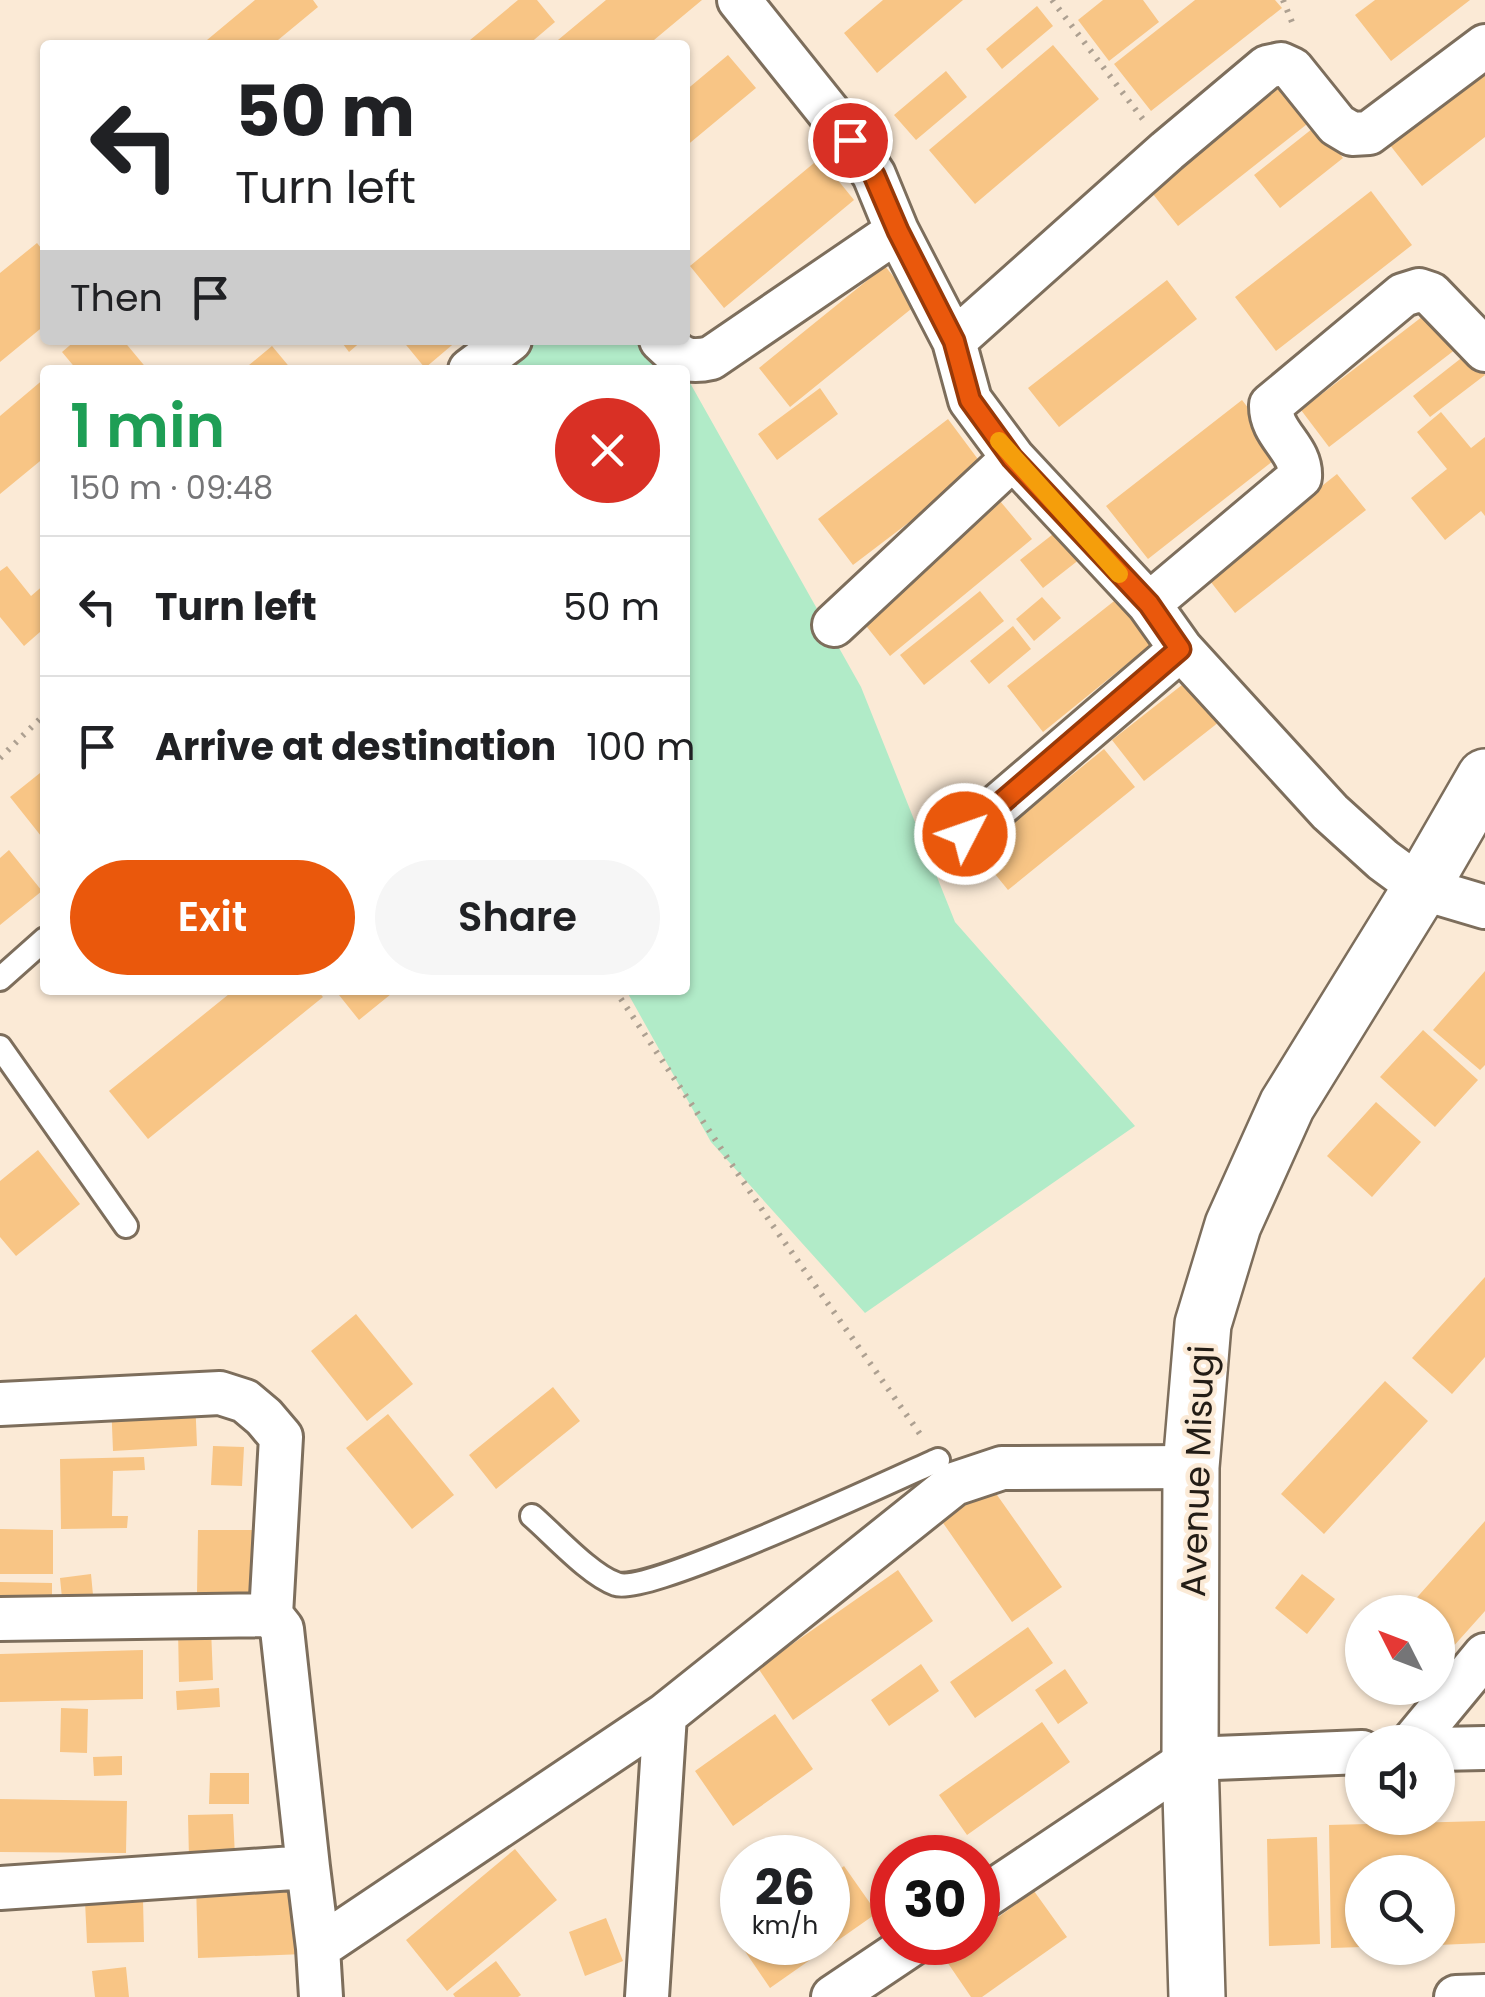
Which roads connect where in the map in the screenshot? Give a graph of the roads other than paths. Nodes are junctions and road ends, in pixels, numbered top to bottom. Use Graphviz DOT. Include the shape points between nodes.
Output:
graph roads {
  1 [pos="739,0"];
  2 [pos="1485,46"];
  3 [pos="898,231"];
  4 [pos="954,341"];
  5 [pos="503,345"];
  6 [pos="666,345"];
  7 [pos="1485,350"];
  8 [pos="477,365"];
  9 [pos="1012,458"];
  10 [pos="1149,604"];
  11 [pos="834,626"];
  12 [pos="1180,649"];
  13 [pos="1485,777"];
  14 [pos="965,834"];
  15 [pos="1421,888"];
  16 [pos="1485,907"];
  17 [pos="40,944"];
  18 [pos="0,980"];
  19 [pos="0,1047"];
  20 [pos="126,1226"];
  21 [pos="0,1404"];
  22 [pos="938,1460"];
  23 [pos="1191,1467"];
  24 [pos="532,1516"];
  25 [pos="271,1615"];
  26 [pos="0,1619"];
  27 [pos="1485,1655"];
  28 [pos="665,1715"];
  29 [pos="1427,1725"];
  30 [pos="1485,1748"];
  31 [pos="1455,1749"];
  32 [pos="1345,1753"];
  33 [pos="1190,1758"];
  34 [pos="308,1867"];
  35 [pos="1000,1886"];
  36 [pos="0,1888"];
  37 [pos="318,1948"];
  38 [pos="881,1965"];
  39 [pos="1485,1996"];
  40 [pos="321,1997"];
  41 [pos="647,1997"];
  42 [pos="834,1997"];
  43 [pos="1197,1997"];
  44 [pos="1456,1997"];
  1 -- 3 [label="street" via="850,140"];
  2 -- 4 [label="street" via="1370,133 1337,126 1292,70 1267,67"];
  3 -- 4 [label="street"];
  3 -- 6 [label="street" via="711,358 678,357"];
  4 -- 9 [label="street" via="970,400"];
  5 -- 8 [label="street"];
  7 -- 10 [label="street" via="1431,294 1403,294 1271,405 1271,420 1301,464 1300,477"];
  9 -- 10 [label="street"];
  9 -- 11 [label="street"];
  10 -- 12 [label="street"];
  12 -- 14 [label="street"];
  12 -- 15 [label="street" via="1330,812"];
  13 -- 15 [label="street, Avenue Misugi"];
  15 -- 16 [label="street"];
  15 -- 23 [label="street, Avenue Misugi" via="1288,1105 1233,1225 1203,1324"];
  17 -- 18 [label="lane"];
  19 -- 20 [label="lane"];
  21 -- 25 [label="street" via="220,1393 245,1401 281,1437"];
  22 -- 24 [label="lane" via="642,1583 618,1586"];
  23 -- 28 [label="street" via="1002,1468 954,1484"];
  23 -- 33 [label="street, Avenue Misugi"];
  25 -- 26 [label="street"];
  25 -- 34 [label="street" via="282,1629"];
  27 -- 29 [label="street"];
  28 -- 37 [label="street"];
  28 -- 41 [label="street"];
  30 -- 31 [label="street"];
  32 -- 33 [label="street"];
  33 -- 35 [label="street"];
  33 -- 43 [label="street, Avenue Misugi"];
  34 -- 36 [label="street"];
  34 -- 37 [label="street"];
  37 -- 40 [label="street"];
  38 -- 42 [label="street"];
  39 -- 44 [label="street"];
}
